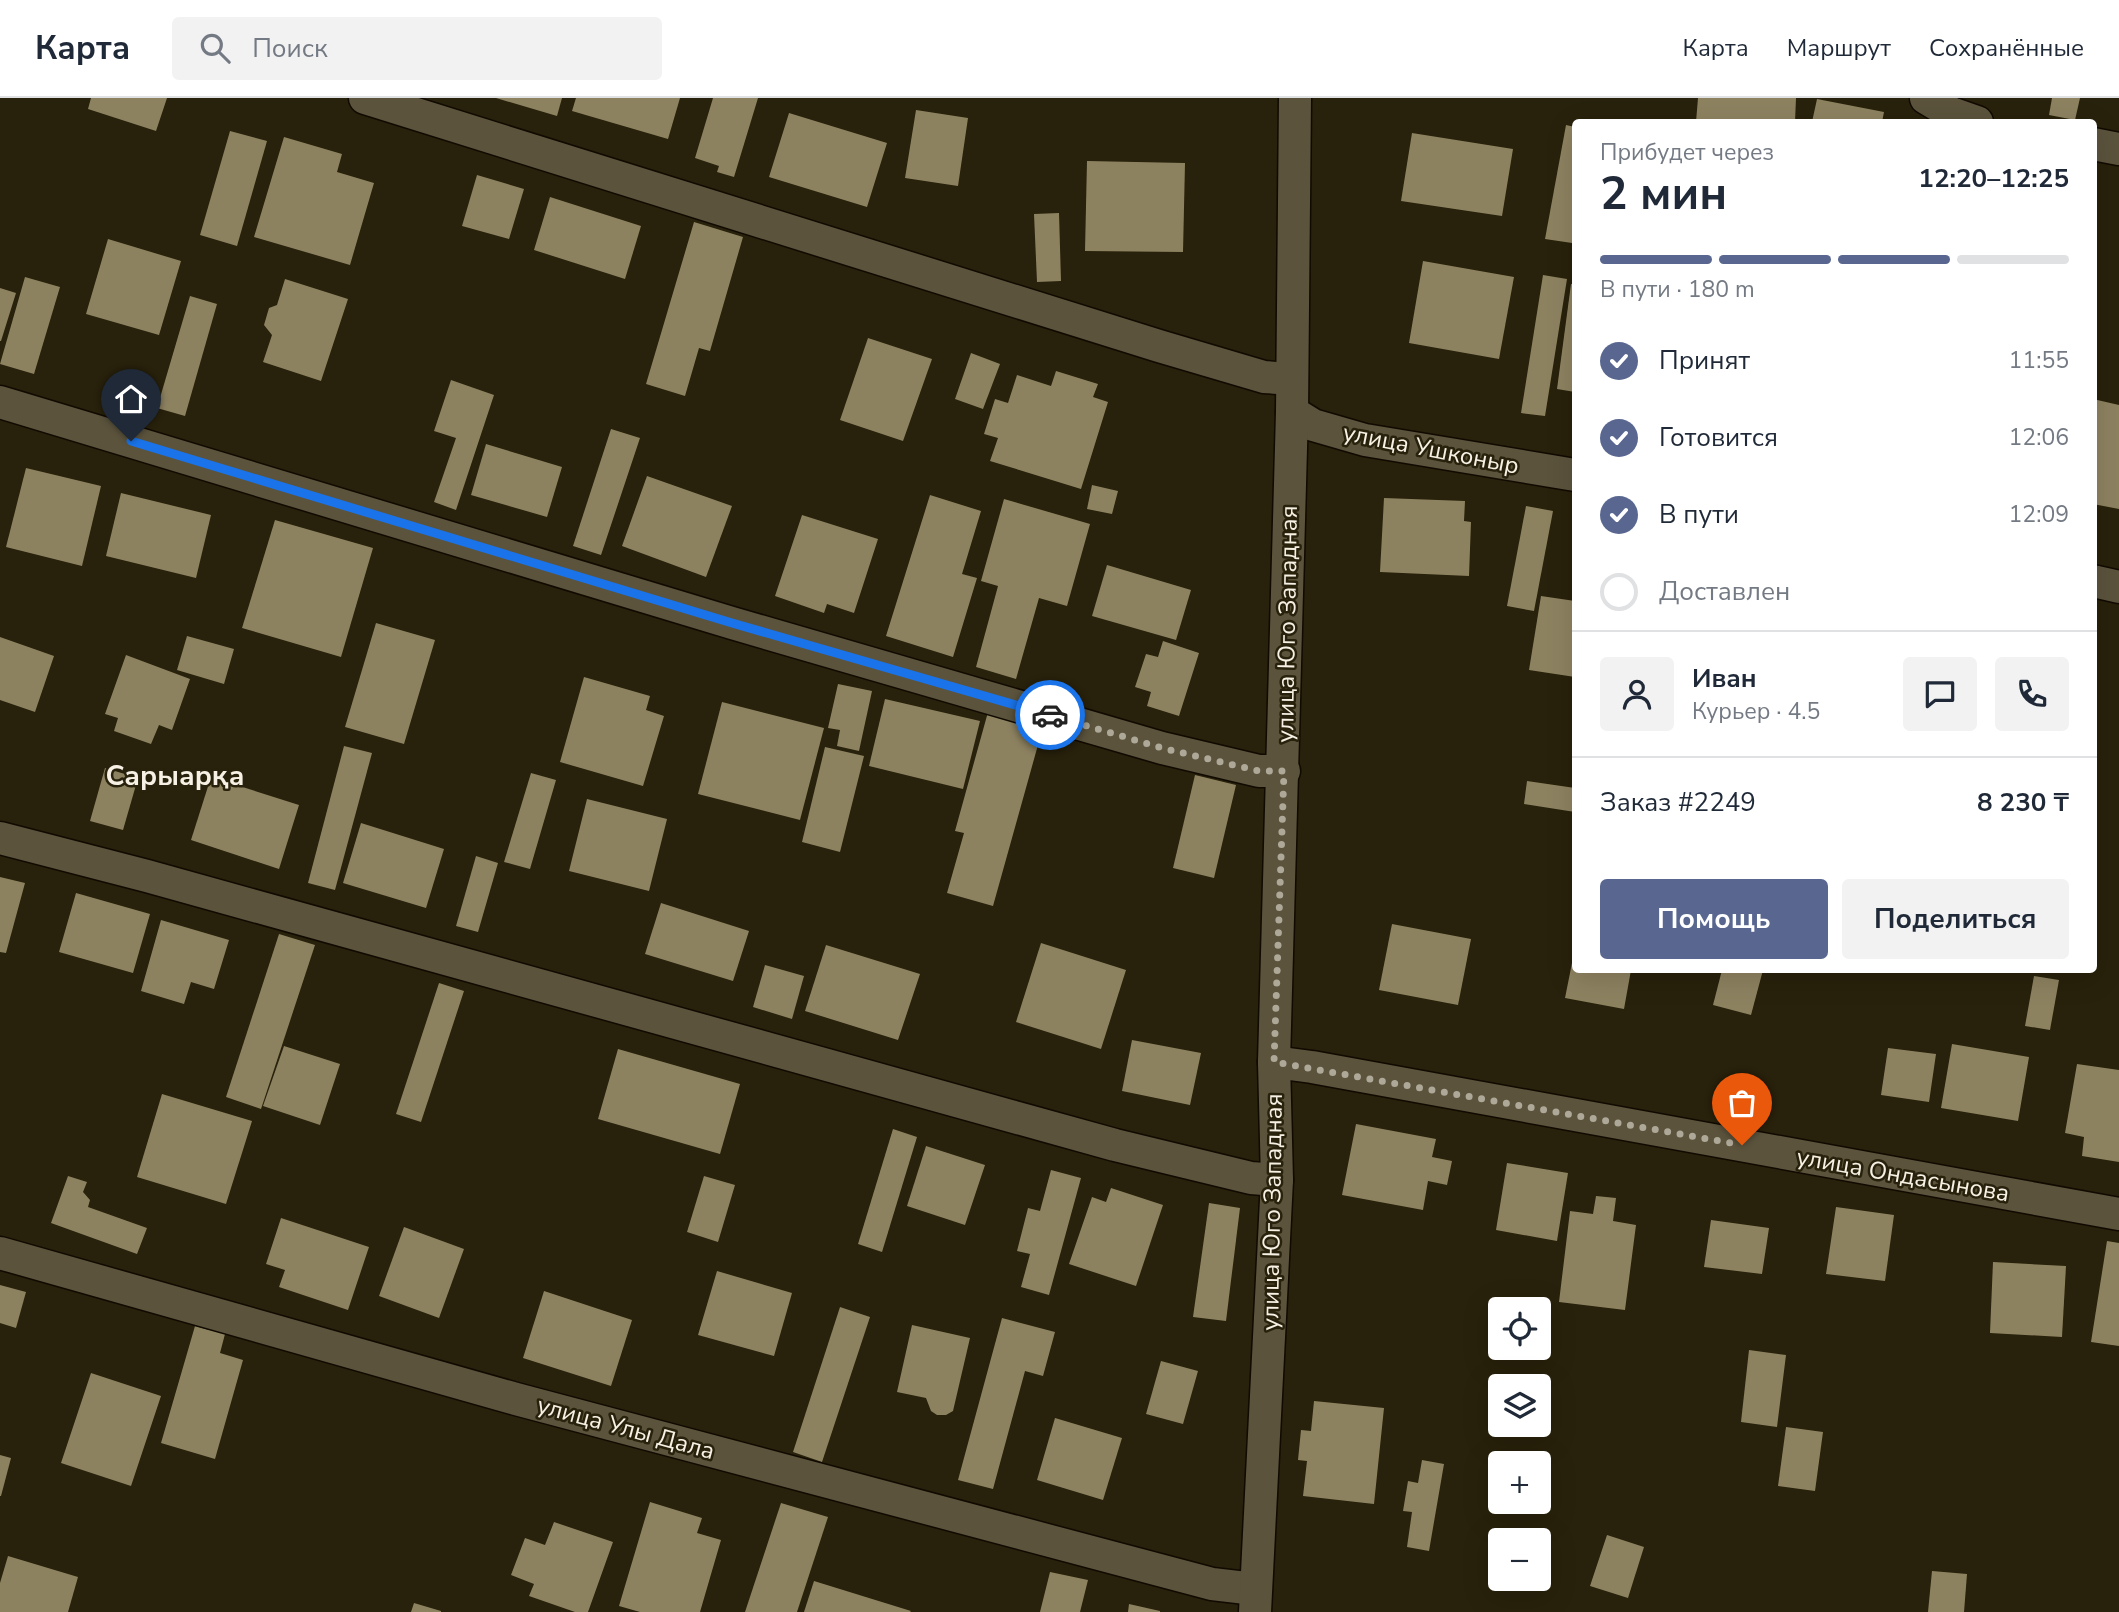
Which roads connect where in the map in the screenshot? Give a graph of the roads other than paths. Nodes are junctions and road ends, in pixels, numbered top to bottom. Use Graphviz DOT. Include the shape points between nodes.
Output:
graph roads {
  1 [pos="365,98"];
  2 [pos="1295,98"];
  3 [pos="1926,98"];
  4 [pos="1968,119"];
  5 [pos="2097,145"];
  6 [pos="2119,149"];
  7 [pos="1292,379"];
  8 [pos="0,402"];
  9 [pos="1292,412"];
  10 [pos="1572,475"];
  11 [pos="2097,583"];
  12 [pos="2119,587"];
  13 [pos="1284,771"];
  14 [pos="0,838"];
  15 [pos="1274,1062"];
  16 [pos="1277,1180"];
  17 [pos="2119,1214"];
  18 [pos="0,1253"];
  19 [pos="1255,1600"];
  1 -- 7 [label="street" via="1159,346 1264,377"];
  2 -- 7 [label="street, улица Юго Западная"];
  3 -- 4 [label="street"];
  5 -- 6 [label="street"];
  7 -- 9 [label="street, улица Юго Западная"];
  8 -- 13 [label="street" via="1148,744 1259,771"];
  9 -- 10 [label="street, улица Ушконыр" via="1313,425 1364,440"];
  9 -- 13 [label="street, улица Юго Западная"];
  11 -- 12 [label="street"];
  13 -- 15 [label="street, улица Юго Западная"];
  14 -- 16 [label="street" via="1102,1142 1251,1178"];
  15 -- 16 [label="street, улица Юго Западная"];
  15 -- 17 [label="street, улица Ондасынова"];
  16 -- 19 [label="street, улица Юго Западная"];
  18 -- 19 [label="street, улица Улы Дала" via="543,1406 1212,1584"];
}
